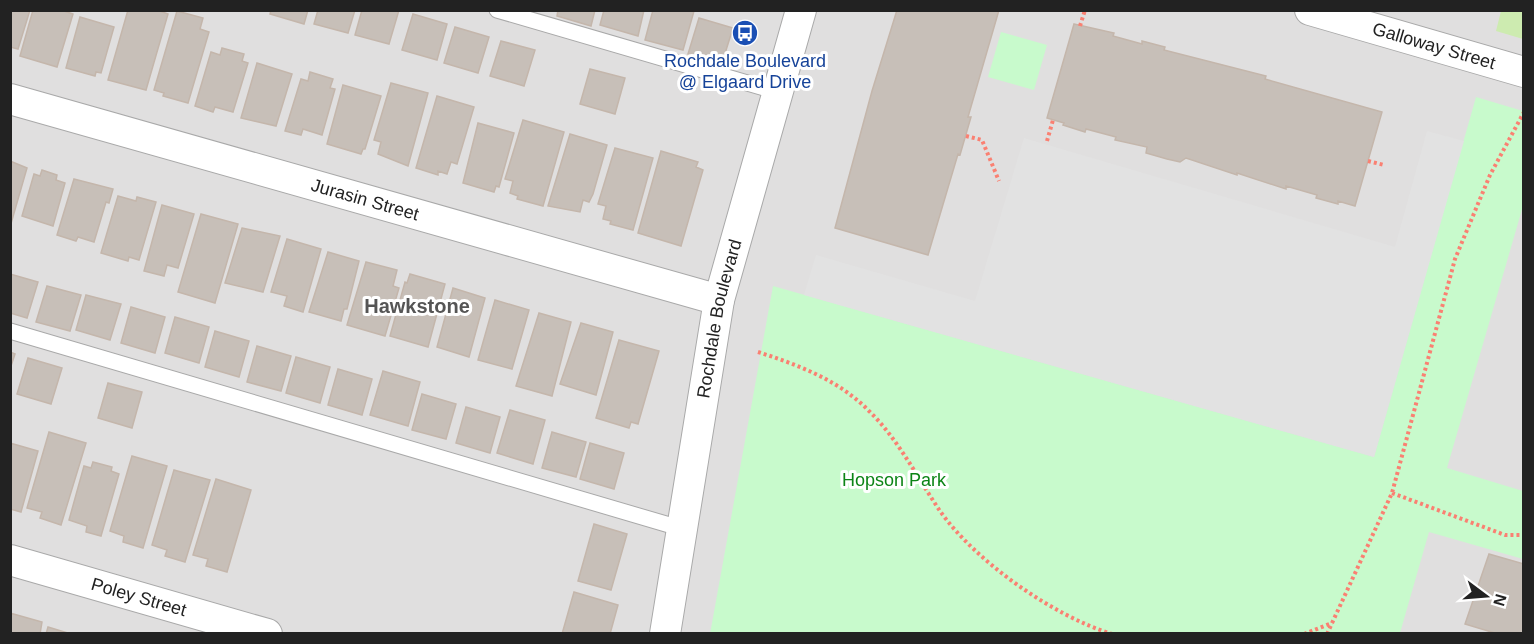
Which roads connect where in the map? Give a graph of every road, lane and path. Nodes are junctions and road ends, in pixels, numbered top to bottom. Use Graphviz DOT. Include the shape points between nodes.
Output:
graph roads {
  1 [pos="497,10"];
  2 [pos="801,10"];
  3 [pos="1085,10"];
  4 [pos="1310,10"];
  5 [pos="1080,26"];
  6 [pos="1524,72"];
  7 [pos="778,92"];
  8 [pos="10,99"];
  9 [pos="1524,112"];
  10 [pos="1053,120"];
  11 [pos="966,136"];
  12 [pos="1047,141"];
  13 [pos="1368,161"];
  14 [pos="1384,165"];
  15 [pos="999,181"];
  16 [pos="719,300"];
  17 [pos="10,331"];
  18 [pos="758,352"];
  19 [pos="1392,494"];
  20 [pos="683,529"];
  21 [pos="1524,535"];
  22 [pos="10,560"];
  23 [pos="1333,622"];
  24 [pos="267,633"];
  25 [pos="665,633"];
  26 [pos="1112,633"];
  27 [pos="1304,633"];
  28 [pos="1327,633"];
  1 -- 7 [label="lane"];
  2 -- 7 [label="street, Rochdale Boulevard"];
  3 -- 5 [label="path"];
  4 -- 6 [label="street, Galloway Street"];
  7 -- 16 [label="street, Rochdale Boulevard"];
  8 -- 16 [label="street, Jurasin Street"];
  9 -- 19 [label="path" via="1490,175 1455,260"];
  10 -- 12 [label="path"];
  11 -- 15 [label="path" via="982,140"];
  13 -- 14 [label="path"];
  16 -- 20 [label="street, Rochdale Boulevard"];
  17 -- 20 [label="lane"];
  18 -- 26 [label="path" via="795,364 852,396 884,426 942,513 993,567 1064,612"];
  19 -- 21 [label="path" via="1506,535"];
  19 -- 23 [label="path"];
  20 -- 25 [label="street, Rochdale Boulevard"];
  22 -- 24 [label="street, Poley Street"];
  23 -- 27 [label="path"];
  23 -- 28 [label="path"];
}
